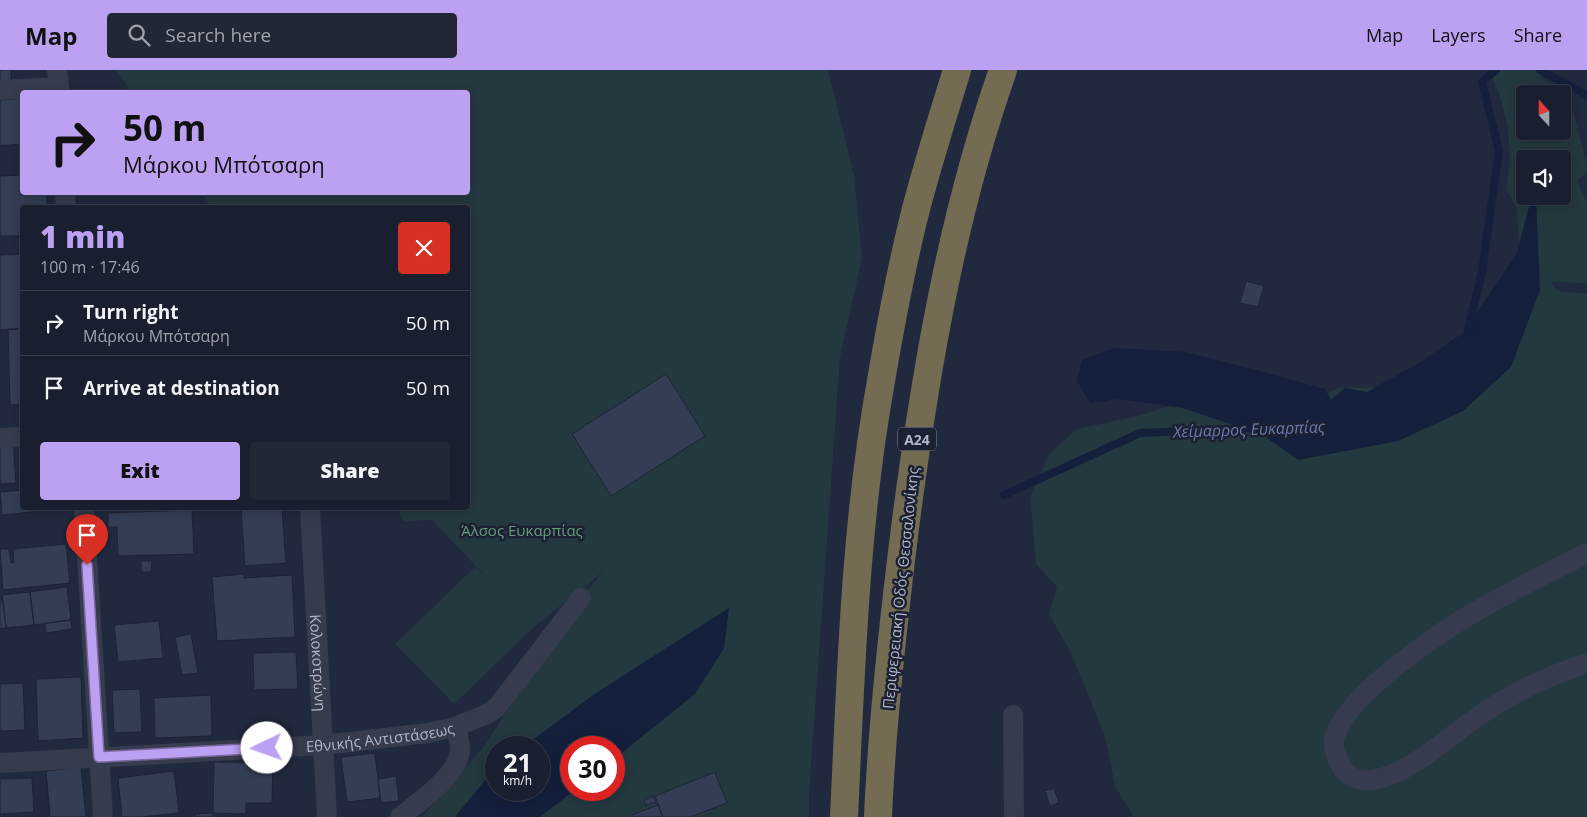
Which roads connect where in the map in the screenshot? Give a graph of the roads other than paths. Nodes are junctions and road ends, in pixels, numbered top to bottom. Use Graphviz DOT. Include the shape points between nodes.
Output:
graph roads {
  1 [pos="956,70"];
  2 [pos="1003,70"];
  3 [pos="59,83"];
  4 [pos="0,90"];
  5 [pos="20,437"];
  6 [pos="0,438"];
  7 [pos="84,510"];
  8 [pos="310,510"];
  9 [pos="1587,553"];
  10 [pos="581,598"];
  11 [pos="1587,663"];
  12 [pos="1013,715"];
  13 [pos="455,727"];
  14 [pos="323,745"];
  15 [pos="99,757"];
  16 [pos="0,763"];
  17 [pos="102,817"];
  18 [pos="327,817"];
  19 [pos="400,817"];
  20 [pos="844,817"];
  21 [pos="878,817"];
  22 [pos="1014,817"];
  1 -- 20 [label="highway" via="917,206 877,402 860,541"];
  2 -- 21 [label="highway, Περιφερειακή Οδός Θεσσαλονίκης / Α24" via="960,218 931,354 898,582"];
  3 -- 4 [label="street"];
  5 -- 6 [label="street"];
  7 -- 15 [label="street"];
  8 -- 14 [label="street, Κολοκοτρώνη"];
  9 -- 11 [label="street" via="1478,610 1377,682 1345,714 1334,741 1335,753 1353,778 1371,780 1395,773 1514,694"];
  10 -- 13 [label="street, Εθνικής Αντιστάσεως" via="497,707"];
  12 -- 22 [label="street"];
  13 -- 14 [label="street, Εθνικής Αντιστάσεως"];
  13 -- 19 [label="street" via="460,750 451,770 443,781"];
  14 -- 15 [label="street, Εθνικής Αντιστάσεως"];
  14 -- 18 [label="street, Κολοκοτρώνη"];
  15 -- 16 [label="street, Εθνικής Αντιστάσεως"];
  15 -- 17 [label="street"];
}
